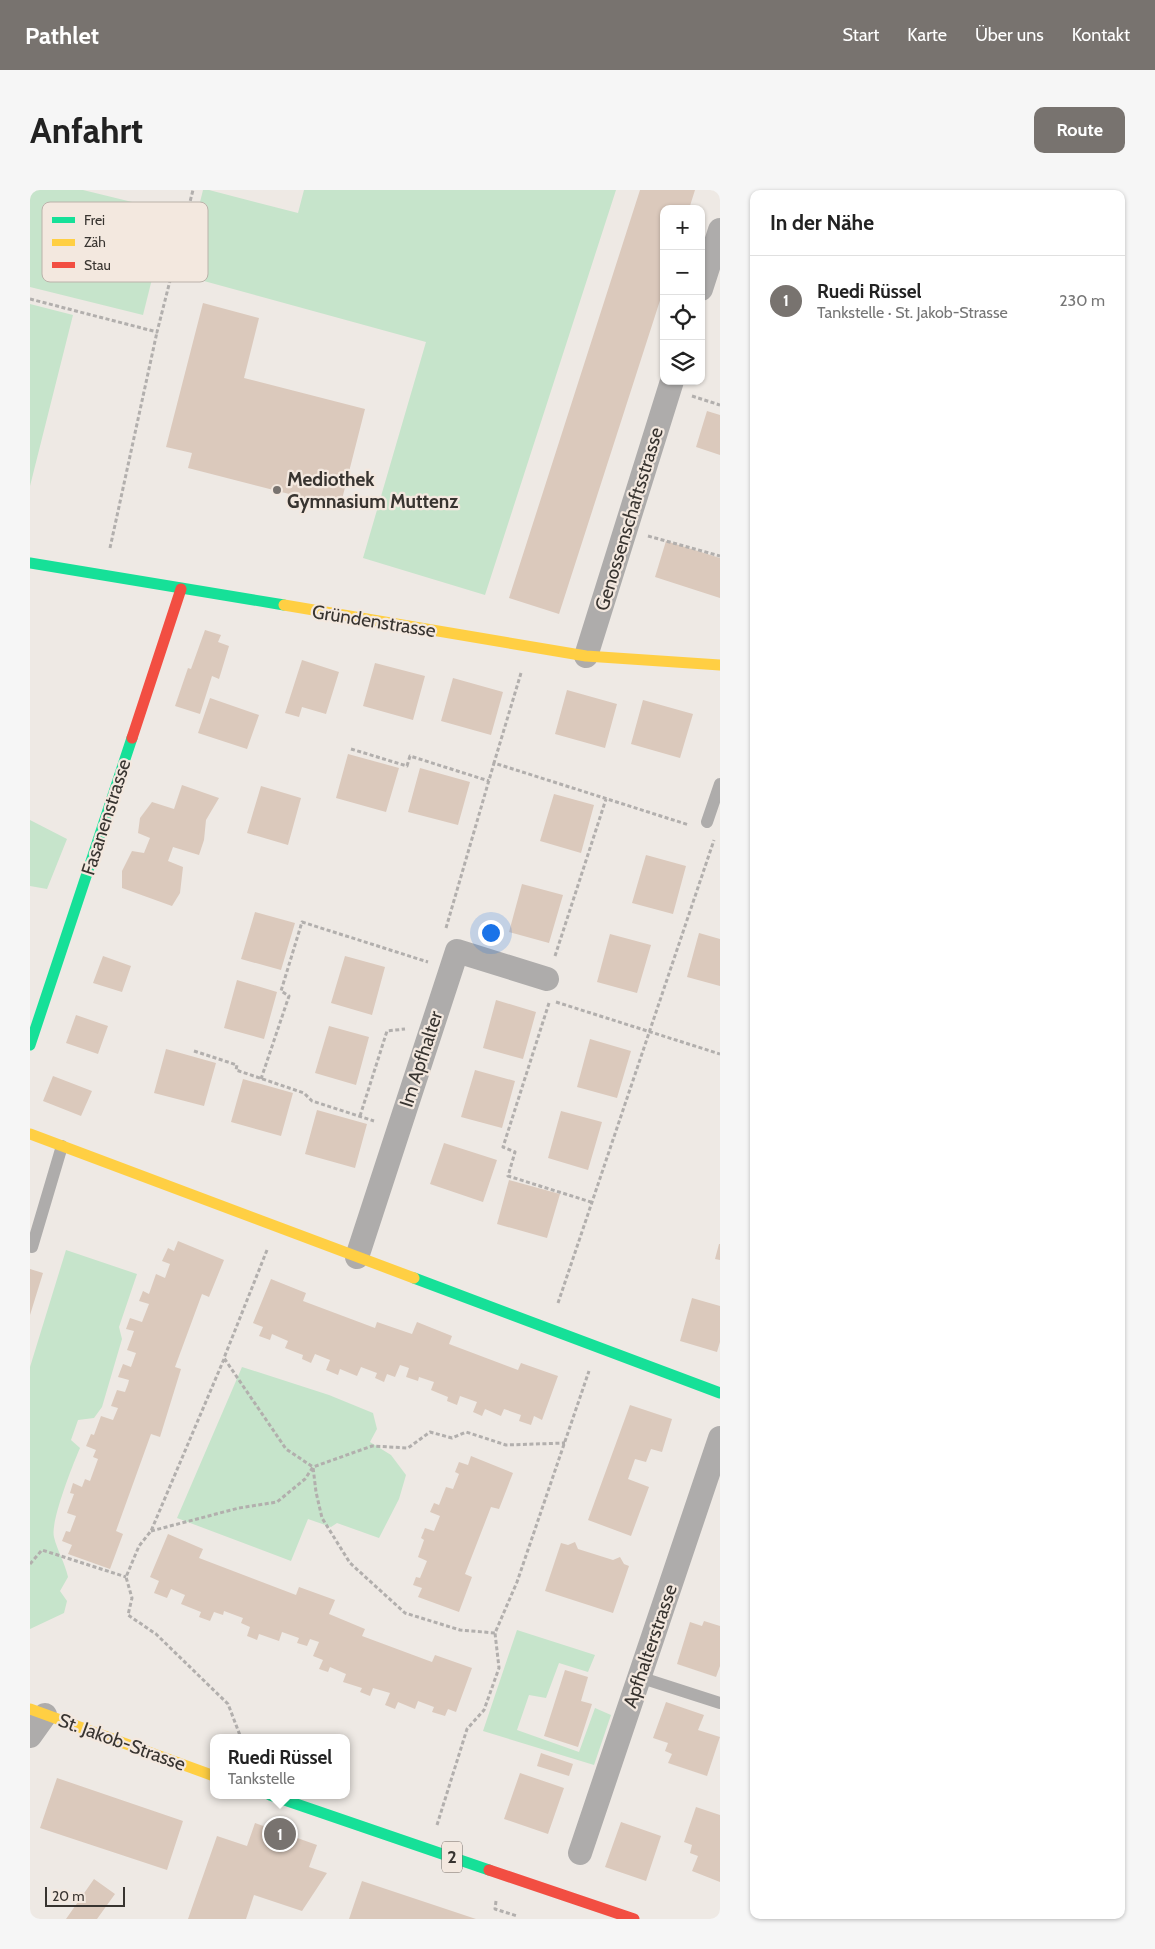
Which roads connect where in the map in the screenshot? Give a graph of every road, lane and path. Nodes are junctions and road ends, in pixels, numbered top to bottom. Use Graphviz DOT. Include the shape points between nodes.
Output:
graph roads {
  1 [pos="720,230"];
  2 [pos="705,277"];
  3 [pos="170,282"];
  4 [pos="30,299"];
  5 [pos="157,332"];
  6 [pos="671,385"];
  7 [pos="626,530"];
  8 [pos="720,556"];
  9 [pos="30,563"];
  10 [pos="104,576"];
  11 [pos="181,589"];
  12 [pos="529,647"];
  13 [pos="586,656"];
  14 [pos="720,665"];
  15 [pos="351,749"];
  16 [pos="494,763"];
  17 [pos="489,781"];
  18 [pos="720,784"];
  19 [pos="606,799"];
  20 [pos="702,825"];
  21 [pos="716,834"];
  22 [pos="454,960"];
  23 [pos="548,990"];
  24 [pos="432,1026"];
  25 [pos="649,1031"];
  26 [pos="30,1045"];
  27 [pos="194,1051"];
  28 [pos="720,1054"];
  29 [pos="261,1079"];
  30 [pos="360,1116"];
  31 [pos="399,1128"];
  32 [pos="30,1134"];
  33 [pos="62,1146"];
  34 [pos="591,1202"];
  35 [pos="276,1226"];
  36 [pos="32,1246"];
  37 [pos="357,1257"];
  38 [pos="550,1330"];
  39 [pos="597,1347"];
  40 [pos="224,1358"];
  41 [pos="720,1393"];
  42 [pos="720,1438"];
  43 [pos="565,1443"];
  44 [pos="313,1467"];
  45 [pos="151,1531"];
  46 [pos="30,1564"];
  47 [pos="126,1577"];
  48 [pos="495,1633"];
  49 [pos="639,1677"];
  50 [pos="720,1703"];
  51 [pos="38,1712"];
  52 [pos="239,1734"];
  53 [pos="30,1736"];
  54 [pos="210,1775"];
  55 [pos="282,1799"];
  56 [pos="429,1849"];
  57 [pos="580,1854"];
  58 [pos="495,1909"];
  59 [pos="517,1916"];
  60 [pos="634,1919"];
  1 -- 2 [label="street"];
  3 -- 5 [label="path"];
  4 -- 5 [label="path"];
  5 -- 10 [label="path"];
  6 -- 7 [label="street, Genossenschaftsstrasse"];
  7 -- 8 [label="path"];
  7 -- 13 [label="street, Genossenschaftsstrasse"];
  9 -- 10 [label="street, Gründenstrasse"];
  10 -- 11 [label="street, Gründenstrasse"];
  11 -- 12 [label="street, Gründenstrasse"];
  11 -- 26 [label="street, Fasanenstrasse"];
  12 -- 13 [label="street, Gründenstrasse"];
  12 -- 16 [label="path"];
  13 -- 14 [label="street, Gründenstrasse"];
  15 -- 17 [label="path" via="407,766 410,756"];
  16 -- 17 [label="path"];
  16 -- 19 [label="path"];
  17 -- 22 [label="path" via="443,936"];
  18 -- 20 [label="lane"];
  19 -- 20 [label="path"];
  19 -- 23 [label="path"];
  21 -- 25 [label="path"];
  22 -- 23 [label="street"];
  22 -- 24 [label="street, Im Apfhalter"];
  22 -- 29 [label="path" via="302,922 281,990 289,996"];
  23 -- 25 [label="path"];
  23 -- 34 [label="path" via="503,1147 515,1152 508,1176"];
  24 -- 30 [label="path" via="387,1031"];
  24 -- 31 [label="street, Im Apfhalter"];
  25 -- 28 [label="path"];
  25 -- 34 [label="path"];
  27 -- 29 [label="path" via="237,1065 236,1070"];
  29 -- 30 [label="path" via="304,1093 312,1102"];
  30 -- 31 [label="path"];
  31 -- 37 [label="street, Im Apfhalter"];
  32 -- 33 [label="street"];
  33 -- 35 [label="street"];
  33 -- 36 [label="lane"];
  34 -- 38 [label="path"];
  35 -- 37 [label="street"];
  35 -- 40 [label="path"];
  37 -- 38 [label="street"];
  38 -- 39 [label="street"];
  39 -- 41 [label="street"];
  39 -- 43 [label="path"];
  40 -- 44 [label="path" via="286,1449"];
  40 -- 45 [label="path"];
  42 -- 49 [label="street, Apfhalterstrasse"];
  43 -- 44 [label="path" via="506,1445 466,1432 452,1438 430,1432 408,1448 372,1446"];
  43 -- 48 [label="path" via="517,1582"];
  44 -- 45 [label="path" via="306,1478 277,1502 239,1508"];
  44 -- 48 [label="path" via="322,1518 350,1563 405,1612 460,1630"];
  45 -- 47 [label="path" via="139,1546"];
  46 -- 47 [label="path" via="42,1550"];
  47 -- 52 [label="path" via="132,1598 128,1615 156,1634 228,1704"];
  48 -- 56 [label="path" via="499,1668 484,1710 467,1729"];
  49 -- 50 [label="lane"];
  49 -- 57 [label="street, Apfhalterstrasse"];
  51 -- 53 [label="street"];
  51 -- 54 [label="street, St. Jakob-Strasse"];
  55 -- 56 [label="street, 2"];
  56 -- 60 [label="street, 2"];
  58 -- 59 [label="path"];
}
